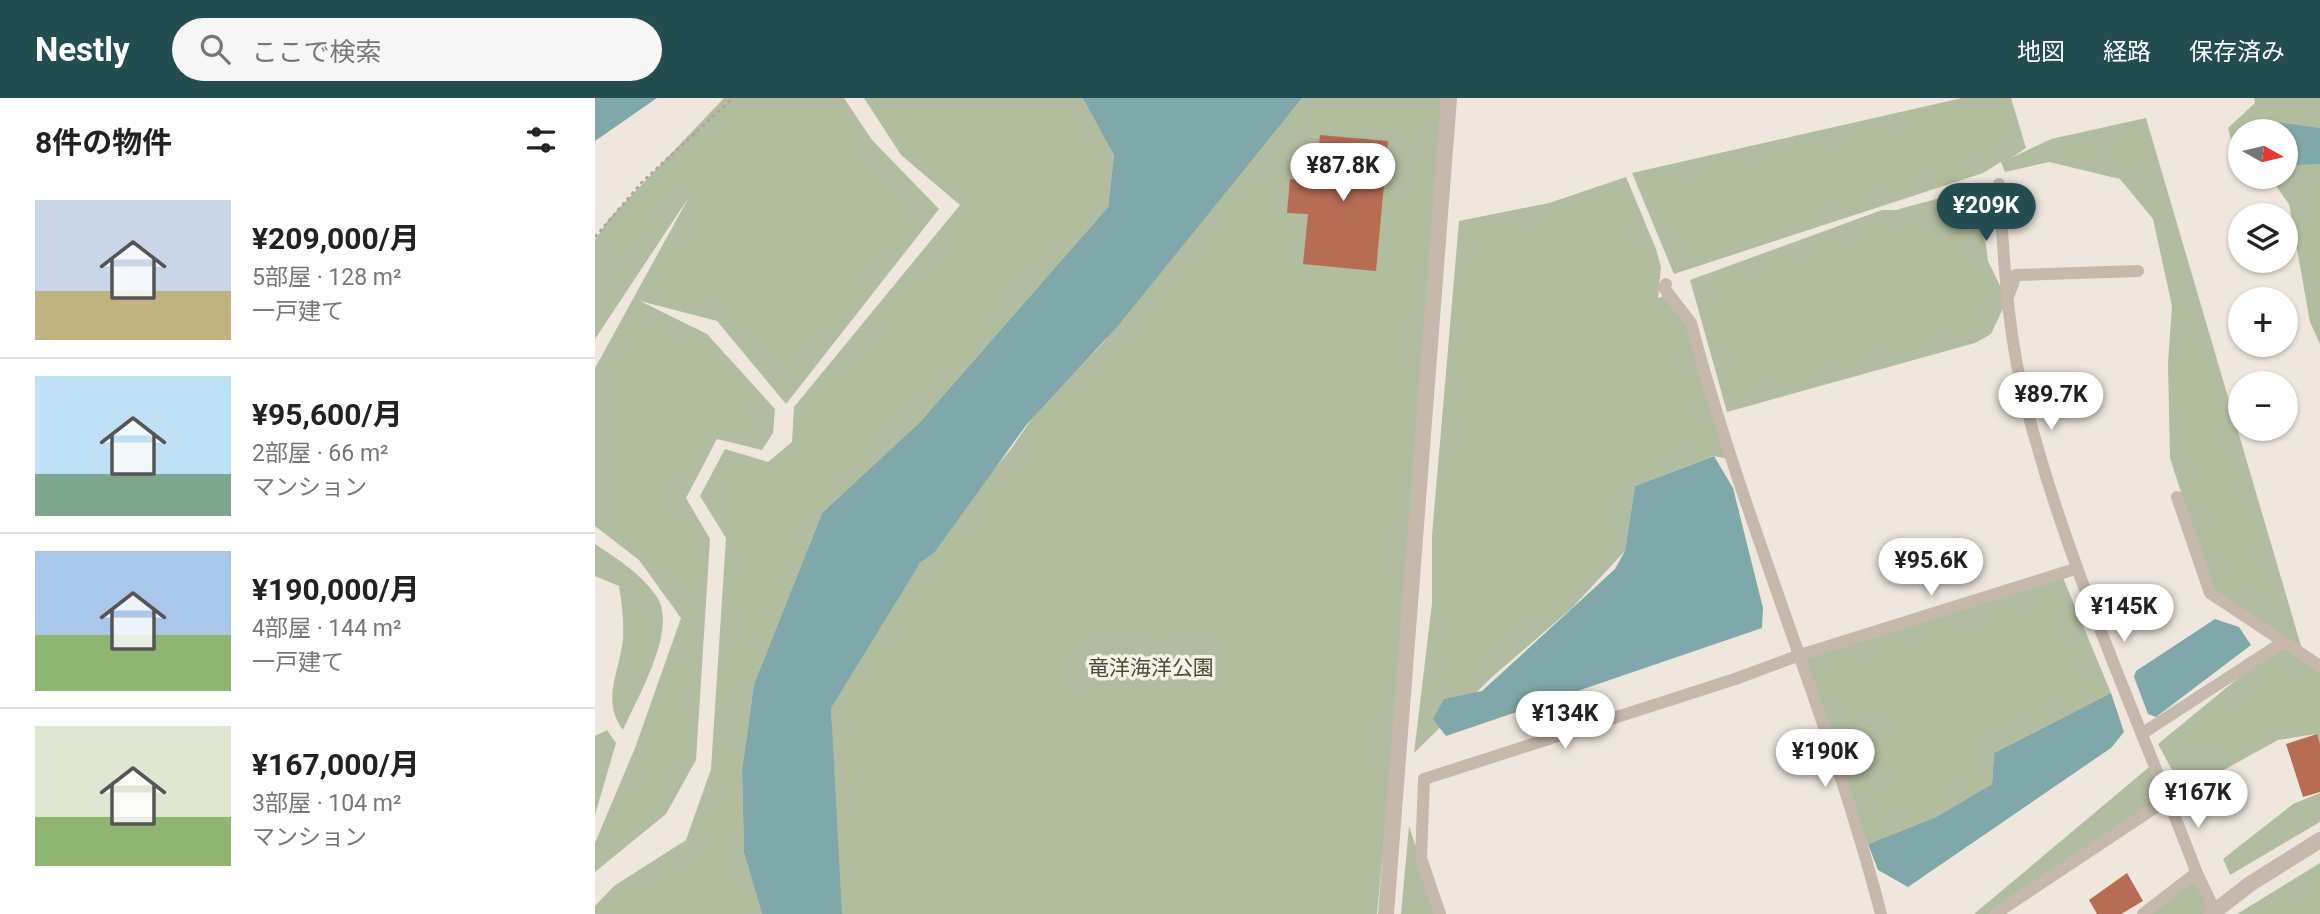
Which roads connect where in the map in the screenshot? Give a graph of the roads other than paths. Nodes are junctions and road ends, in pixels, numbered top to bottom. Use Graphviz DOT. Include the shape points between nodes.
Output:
graph roads {
  1 [pos="1449,98"];
  2 [pos="1999,184"];
  3 [pos="2138,271"];
  4 [pos="1666,284"];
  5 [pos="2007,300"];
  6 [pos="2177,497"];
  7 [pos="2075,569"];
  8 [pos="2283,642"];
  9 [pos="1797,656"];
  10 [pos="2320,666"];
  11 [pos="2143,733"];
  12 [pos="2168,799"];
  13 [pos="2320,840"];
  14 [pos="2196,873"];
  15 [pos="2213,913"];
  16 [pos="1387,914"];
  17 [pos="1440,914"];
  18 [pos="1881,914"];
  19 [pos="1995,914"];
  20 [pos="2143,914"];
  1 -- 16 [label="street"];
  2 -- 5 [label="street"];
  3 -- 5 [label="street" via="2016,275"];
  4 -- 9 [label="street" via="1664,288 1691,323"];
  5 -- 7 [label="street" via="2026,408"];
  6 -- 8 [label="street" via="2210,593"];
  7 -- 9 [label="street"];
  7 -- 11 [label="street"];
  8 -- 10 [label="street"];
  8 -- 11 [label="street"];
  9 -- 17 [label="street" via="1424,779 1421,858"];
  9 -- 18 [label="street"];
  11 -- 12 [label="street"];
  12 -- 14 [label="street"];
  12 -- 19 [label="street"];
  13 -- 15 [label="street"];
  14 -- 15 [label="street"];
  14 -- 20 [label="street"];
}
